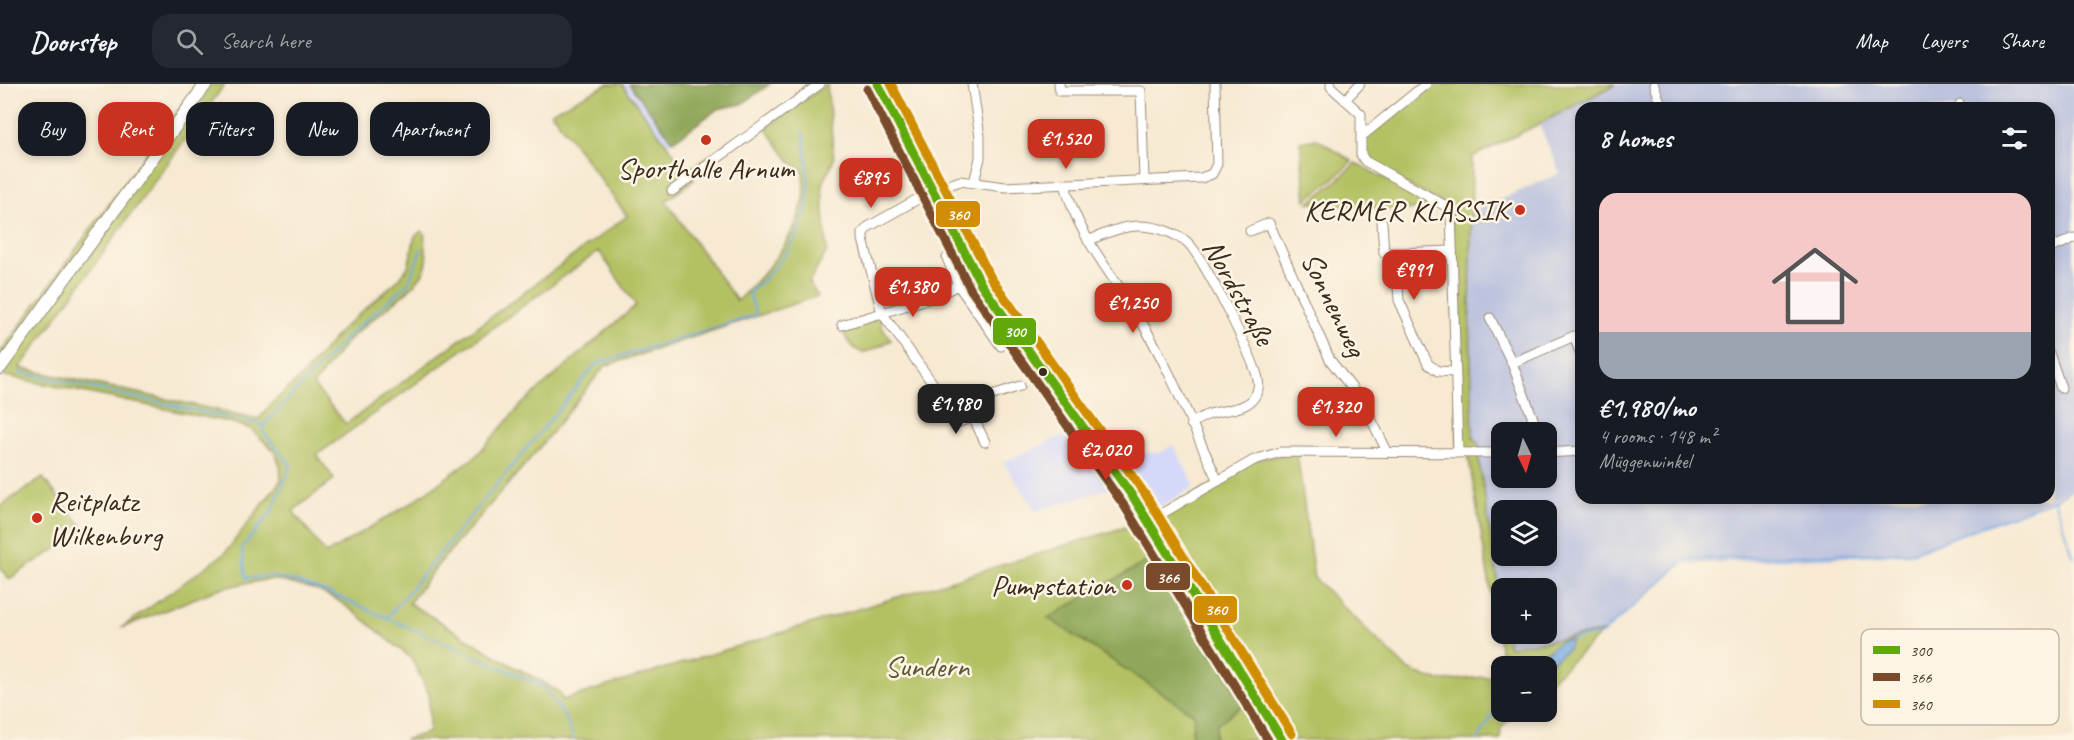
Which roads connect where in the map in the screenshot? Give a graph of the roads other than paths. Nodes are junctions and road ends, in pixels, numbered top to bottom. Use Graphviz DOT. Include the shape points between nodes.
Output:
graph roads {
  1 [pos="206,84"];
  2 [pos="820,84"];
  3 [pos="878,84"];
  4 [pos="972,84"];
  5 [pos="1059,84"];
  6 [pos="1215,84"];
  7 [pos="1331,84"];
  8 [pos="1360,84"];
  9 [pos="1426,84"];
  10 [pos="1654,85"];
  11 [pos="1140,87"];
  12 [pos="1345,100"];
  13 [pos="1660,102"];
  14 [pos="1362,135"];
  15 [pos="1144,180"];
  16 [pos="974,183"];
  17 [pos="1065,184"];
  18 [pos="672,191"];
  19 [pos="932,191"];
  20 [pos="1382,222"];
  21 [pos="1250,231"];
  22 [pos="2074,238"];
  23 [pos="1088,241"];
  24 [pos="2055,246"];
  25 [pos="1452,251"];
  26 [pos="1396,253"];
  27 [pos="947,258"];
  28 [pos="958,285"];
  29 [pos="882,313"];
  30 [pos="1490,318"];
  31 [pos="842,325"];
  32 [pos="1575,339"];
  33 [pos="1001,346"];
  34 [pos="1512,363"];
  35 [pos="0,368"];
  36 [pos="2055,370"];
  37 [pos="1455,372"];
  38 [pos="1020,386"];
  39 [pos="2061,388"];
  40 [pos="967,404"];
  41 [pos="951,409"];
  42 [pos="973,417"];
  43 [pos="1534,422"];
  44 [pos="1191,424"];
  45 [pos="985,442"];
  46 [pos="1575,451"];
  47 [pos="1387,452"];
  48 [pos="1557,452"];
  49 [pos="1458,453"];
  50 [pos="1491,453"];
  51 [pos="1218,481"];
  52 [pos="1149,522"];
  53 [pos="1282,740"];
  1 -- 35 [label="main road"];
  2 -- 18 [label="street"];
  3 -- 19 [label="street"];
  4 -- 16 [label="street" via="980,137"];
  5 -- 11 [label="street" via="1060,91"];
  6 -- 15 [label="street" via="1217,164 1212,174 1202,178"];
  7 -- 12 [label="street"];
  8 -- 12 [label="street"];
  9 -- 14 [label="street"];
  10 -- 13 [label="street"];
  11 -- 15 [label="street"];
  12 -- 14 [label="street" via="1361,114"];
  14 -- 25 [label="street" via="1361,155 1365,161 1451,209"];
  15 -- 17 [label="street"];
  16 -- 17 [label="street" via="1005,187"];
  16 -- 19 [label="street" via="960,181"];
  17 -- 23 [label="street" via="1071,208"];
  19 -- 29 [label="street" via="868,226 863,233"];
  19 -- 52 [label="street" via="981,284"];
  20 -- 26 [label="street" via="1384,253"];
  21 -- 47 [label="street, Sonnenweg" via="1269,223 1330,360 1362,401"];
  22 -- 24 [label="street"];
  23 -- 44 [label="street" via="1138,316 1173,380"];
  23 -- 44 [label="street, Nordstraße" via="1127,225 1152,226 1188,242 1202,261 1244,345 1258,387 1255,397 1241,407 1212,413"];
  25 -- 26 [label="street"];
  25 -- 37 [label="street"];
  26 -- 37 [label="street" via="1399,300 1428,364 1438,371"];
  27 -- 28 [label="street"];
  28 -- 29 [label="street"];
  28 -- 33 [label="street"];
  29 -- 31 [label="street"];
  29 -- 41 [label="street"];
  30 -- 34 [label="street"];
  32 -- 34 [label="street"];
  34 -- 43 [label="street"];
  36 -- 39 [label="street"];
  37 -- 49 [label="street"];
  38 -- 40 [label="street"];
  40 -- 41 [label="street"];
  40 -- 42 [label="street"];
  41 -- 42 [label="street" via="959,422"];
  42 -- 45 [label="street"];
  44 -- 51 [label="street"];
  46 -- 48 [label="street"];
  47 -- 49 [label="street"];
  47 -- 51 [label="street" via="1281,452 1254,460"];
  49 -- 50 [label="street"];
  51 -- 52 [label="street"];
  52 -- 53 [label="street"];
}
